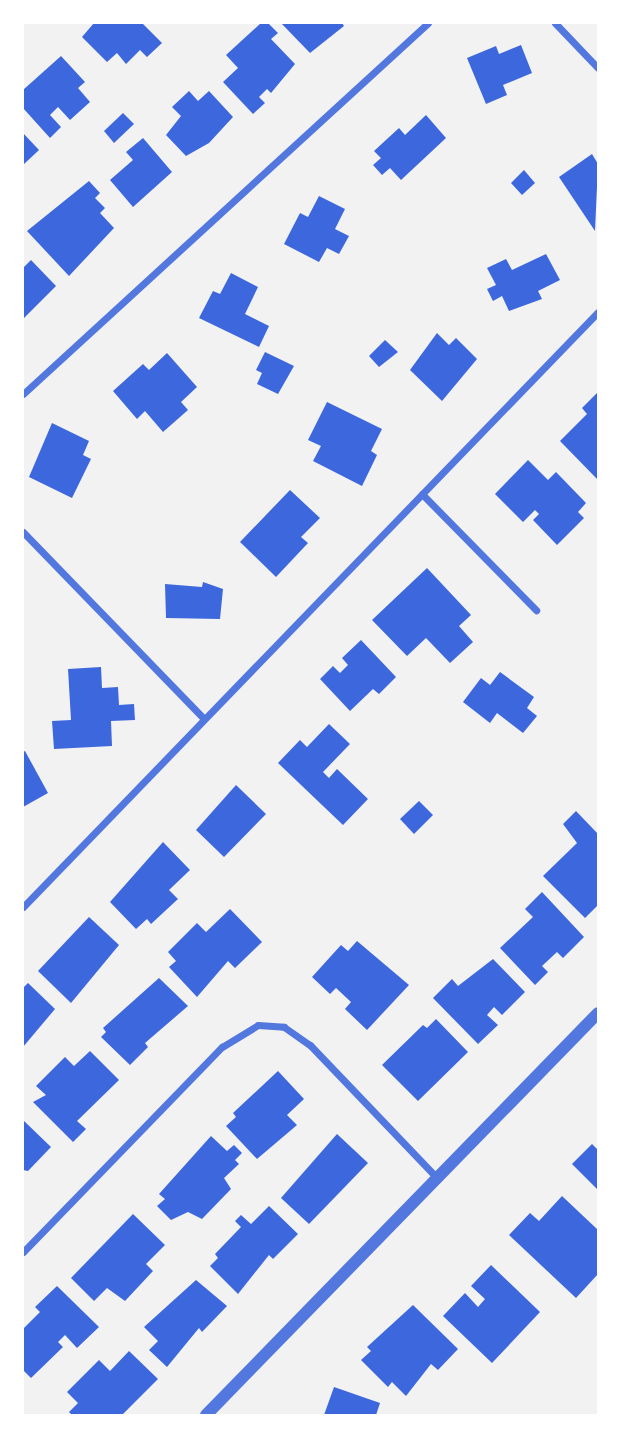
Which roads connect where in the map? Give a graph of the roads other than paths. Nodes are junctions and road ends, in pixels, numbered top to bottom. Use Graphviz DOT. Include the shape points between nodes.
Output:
graph roads {
  1 [pos="428,23"];
  2 [pos="555,23"];
  3 [pos="598,68"];
  4 [pos="598,312"];
  5 [pos="23,394"];
  6 [pos="422,494"];
  7 [pos="23,532"];
  8 [pos="536,610"];
  9 [pos="203,718"];
  10 [pos="23,907"];
  11 [pos="598,1013"];
  12 [pos="438,1179"];
  13 [pos="23,1252"];
  14 [pos="206,1415"];
  1 -- 5 [label="street"];
  2 -- 3 [label="street"];
  4 -- 6 [label="street"];
  6 -- 8 [label="street"];
  6 -- 9 [label="street"];
  7 -- 9 [label="street"];
  9 -- 10 [label="street"];
  11 -- 12 [label="street"];
  12 -- 13 [label="street" via="320,1054 277,1024 249,1028 222,1048"];
  12 -- 14 [label="street"];
}
